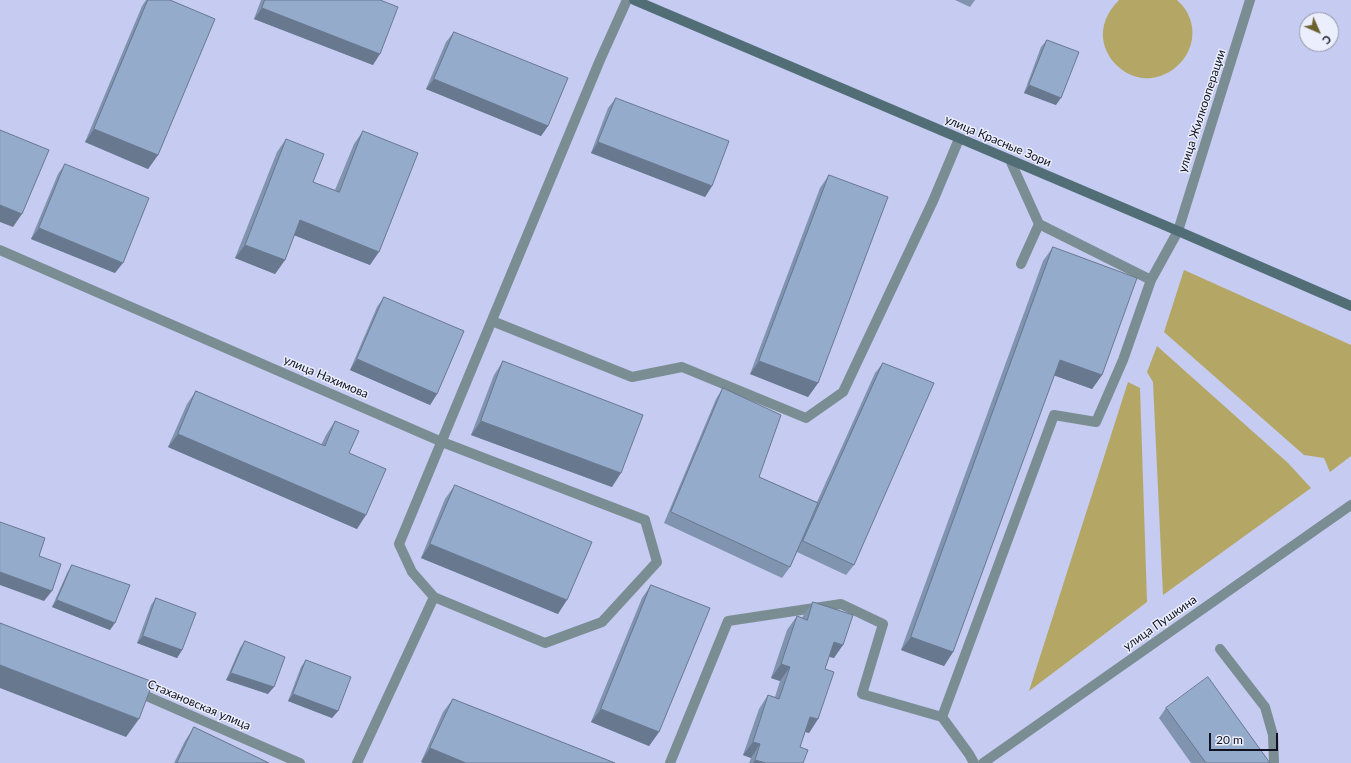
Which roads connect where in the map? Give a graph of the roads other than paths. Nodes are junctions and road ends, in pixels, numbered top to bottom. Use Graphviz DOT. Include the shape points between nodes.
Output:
graph roads {
  1 [pos="627,0"];
  2 [pos="634,0"];
  3 [pos="1250,0"];
  4 [pos="959,138"];
  5 [pos="1010,160"];
  6 [pos="1039,224"];
  7 [pos="1178,231"];
  8 [pos="0,250"];
  9 [pos="1021,264"];
  10 [pos="1151,280"];
  11 [pos="1351,306"];
  12 [pos="492,321"];
  13 [pos="442,442"];
  14 [pos="1351,505"];
  15 [pos="434,597"];
  16 [pos="1220,649"];
  17 [pos="124,687"];
  18 [pos="942,717"];
  19 [pos="300,763"];
  20 [pos="357,763"];
  21 [pos="670,763"];
  22 [pos="974,763"];
  23 [pos="983,763"];
  24 [pos="1274,763"];
  1 -- 12 [label="street"];
  2 -- 4 [label="main road, улица Красные Зори"];
  3 -- 7 [label="street, улица Жилкооперации"];
  4 -- 5 [label="main road, улица Красные Зори"];
  4 -- 12 [label="street" via="933,200 843,392 806,418 682,366 632,377"];
  5 -- 6 [label="street"];
  5 -- 7 [label="main road, улица Красные Зори"];
  6 -- 9 [label="street"];
  6 -- 10 [label="street"];
  7 -- 10 [label="street, улица Жилкооперации"];
  7 -- 11 [label="main road, улица Красные Зори"];
  8 -- 13 [label="street, улица Нахимова"];
  10 -- 18 [label="street, улица Жилкооперации" via="1096,422 1054,415"];
  12 -- 13 [label="street"];
  13 -- 15 [label="street" via="399,544 412,572"];
  13 -- 15 [label="street, улица Нахимова" via="645,520 657,562 602,622 545,643"];
  14 -- 23 [label="street, улица Пушкина"];
  15 -- 20 [label="street"];
  16 -- 24 [label="street" via="1265,707 1273,735"];
  17 -- 19 [label="street, Стахановская улица"];
  18 -- 21 [label="street" via="862,694 883,624 841,604 757,616 728,621"];
  18 -- 22 [label="street"];
}
